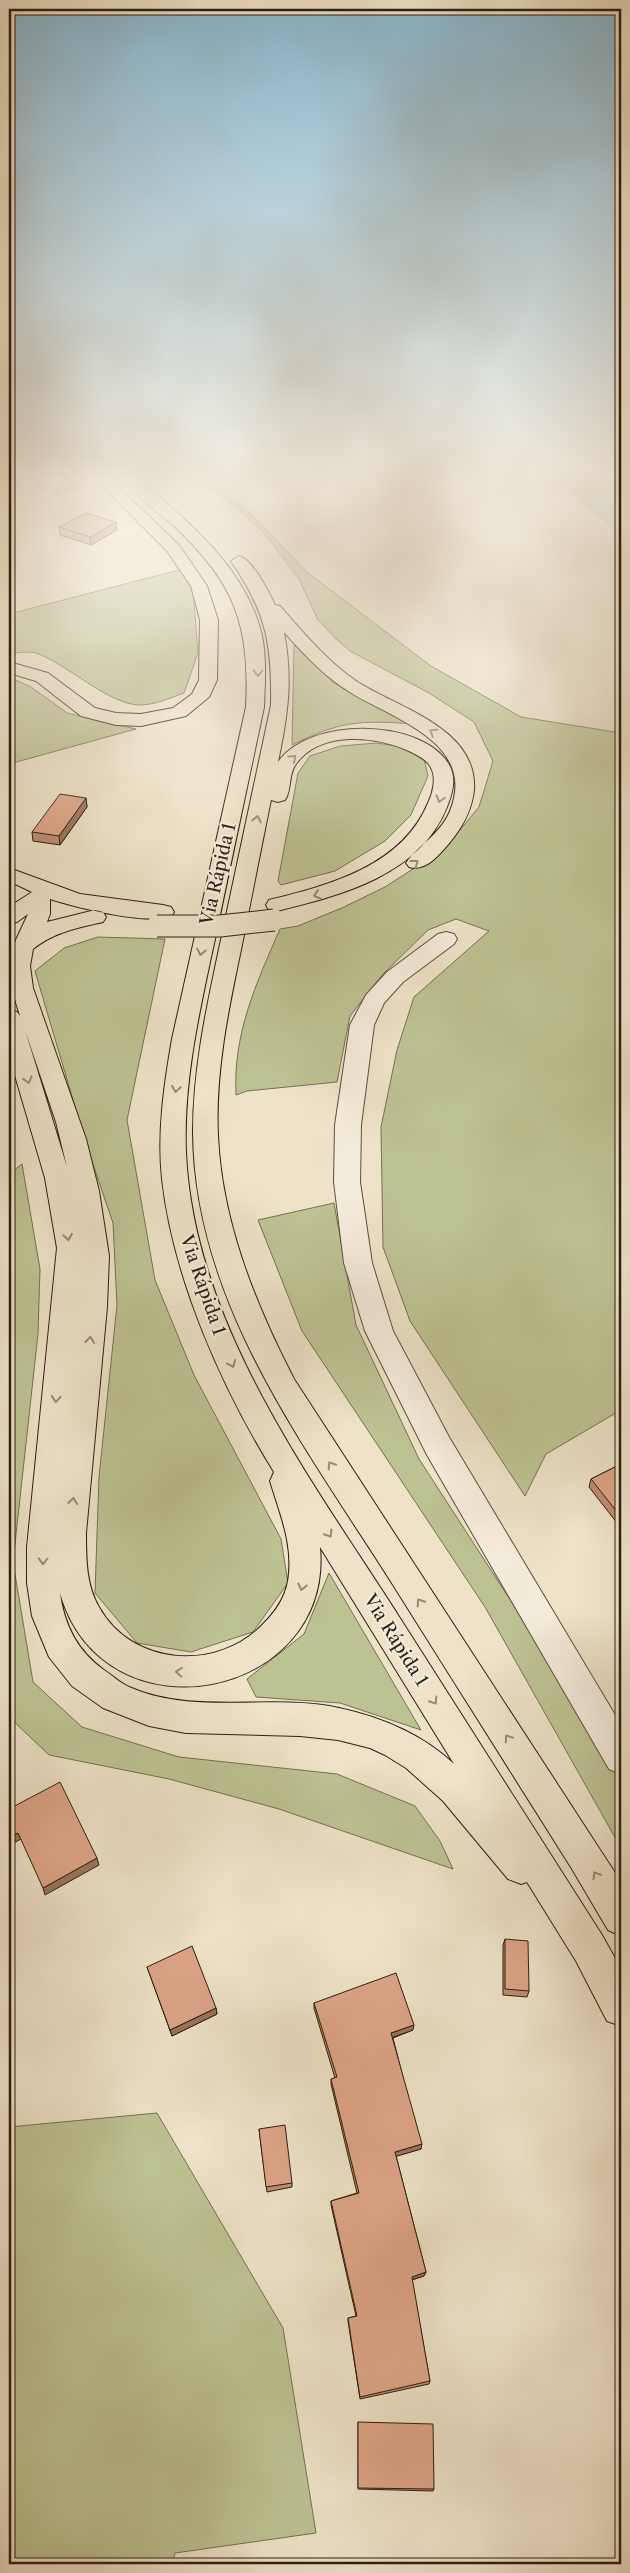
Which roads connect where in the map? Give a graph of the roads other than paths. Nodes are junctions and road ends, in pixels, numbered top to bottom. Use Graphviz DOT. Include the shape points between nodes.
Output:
graph roads {
  1 [pos="202,599"];
  2 [pos="240,599"];
  3 [pos="263,599"];
  4 [pos="265,599"];
  5 [pos="9,667"];
  6 [pos="9,874"];
  7 [pos="9,889"];
  8 [pos="42,894"];
  9 [pos="240,901"];
  10 [pos="275,913"];
  11 [pos="9,917"];
  12 [pos="94,917"];
  13 [pos="160,919"];
  14 [pos="446,939"];
  15 [pos="22,947"];
  16 [pos="9,1017"];
  17 [pos="275,1448"];
  18 [pos="621,1757"];
  19 [pos="621,1917"];
  20 [pos="589,1948"];
  21 [pos="621,2007"];
  1 -- 5 [label="main road" via="209,620 208,680 200,697 179,712 147,719 116,719 88,712 33,673"];
  2 -- 17 [label="main road, Via Rápida 1, one-way" via="248,615 257,649 256,707 183,1040 174,1100 173,1140 175,1179 194,1270 236,1374"];
  9 -- 3 [label="main road, Via Rápida 1, one-way" via="280,705 280,648"];
  10 -- 4 [label="main road, one-way" via="347,900 402,874 448,832 462,806 466,782 457,753 446,741 350,684 312,653"];
  6 -- 8 [label="main road"];
  7 -- 8 [label="main road"];
  8 -- 11 [label="main road"];
  8 -- 12 [label="main road"];
  8 -- 13 [label="main road"];
  8 -- 15 [label="main road" via="40,913"];
  9 -- 10 [label="main road, one-way" via="271,826 284,768 302,750 336,736 372,735 415,746 440,764 444,773 439,805 420,836 399,856 351,883"];
  19 -- 9 [label="main road, Via Rápida 1, one-way" via="585,1856 282,1387 242,1300 215,1211 205,1122 212,1037"];
  10 -- 13 [label="main road, bridge" via="220,926"];
  12 -- 13 [label="main road"];
  12 -- 15 [label="main road" via="55,926"];
  14 -- 18 [label="street" via="395,977 374,1000 362,1024 348,1126 347,1182 358,1263 379,1331 438,1446"];
  17 -- 15 [label="main road, one-way" via="305,1557 301,1595 280,1630 248,1657 205,1671 160,1670 118,1654 89,1624 72,1579 70,1532 93,1310 94,1246 64,1109 22,988 18,960"];
  16 -- 20 [label="main road, one-way" via="58,1178 70,1248 42,1583 44,1607 63,1652 92,1683 111,1696 152,1712 192,1718 306,1718 341,1723 407,1749 450,1782"];
  17 -- 20 [label="main road, Via Rápida 1, one-way"];
  20 -- 21 [label="main road, Via Rápida 1"];
}
